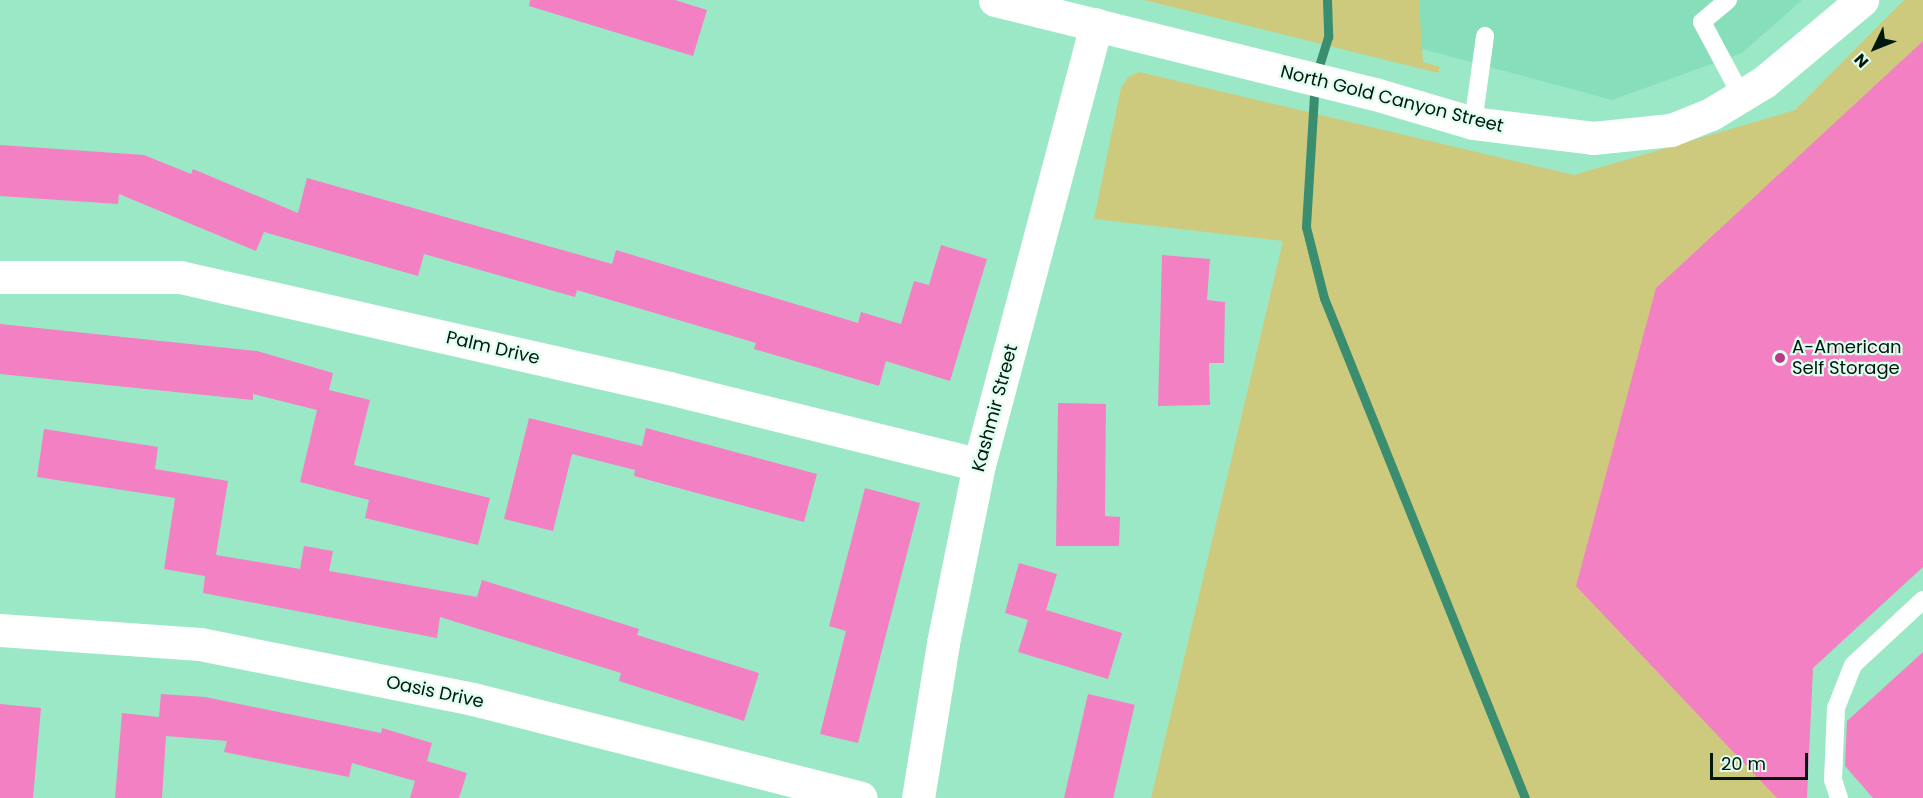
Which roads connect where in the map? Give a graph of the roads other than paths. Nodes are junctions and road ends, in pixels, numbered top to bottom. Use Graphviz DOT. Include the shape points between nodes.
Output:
graph roads {
  1 [pos="995,0"];
  2 [pos="1728,0"];
  3 [pos="1862,0"];
  4 [pos="1082,14"];
  5 [pos="1485,36"];
  6 [pos="1742,97"];
  7 [pos="1473,123"];
  8 [pos="0,277"];
  9 [pos="979,465"];
  10 [pos="1923,600"];
  11 [pos="0,630"];
  12 [pos="861,798"];
  13 [pos="918,798"];
  14 [pos="1839,798"];
  1 -- 4 [label="street, North Gold Canyon Street"];
  2 -- 6 [label="lane" via="1702,22"];
  3 -- 6 [label="street, North Gold Canyon Street" via="1822,38"];
  4 -- 7 [label="street, North Gold Canyon Street"];
  4 -- 9 [label="street, Kashmir Street"];
  5 -- 7 [label="lane"];
  6 -- 7 [label="street, North Gold Canyon Street" via="1671,130 1593,138"];
  8 -- 9 [label="street, Palm Drive" via="180,277 669,388"];
  9 -- 13 [label="street, Kashmir Street" via="943,643"];
  10 -- 14 [label="lane" via="1853,665 1836,708 1833,780"];
  11 -- 12 [label="street, Oasis Drive" via="200,644 473,699"];
}
